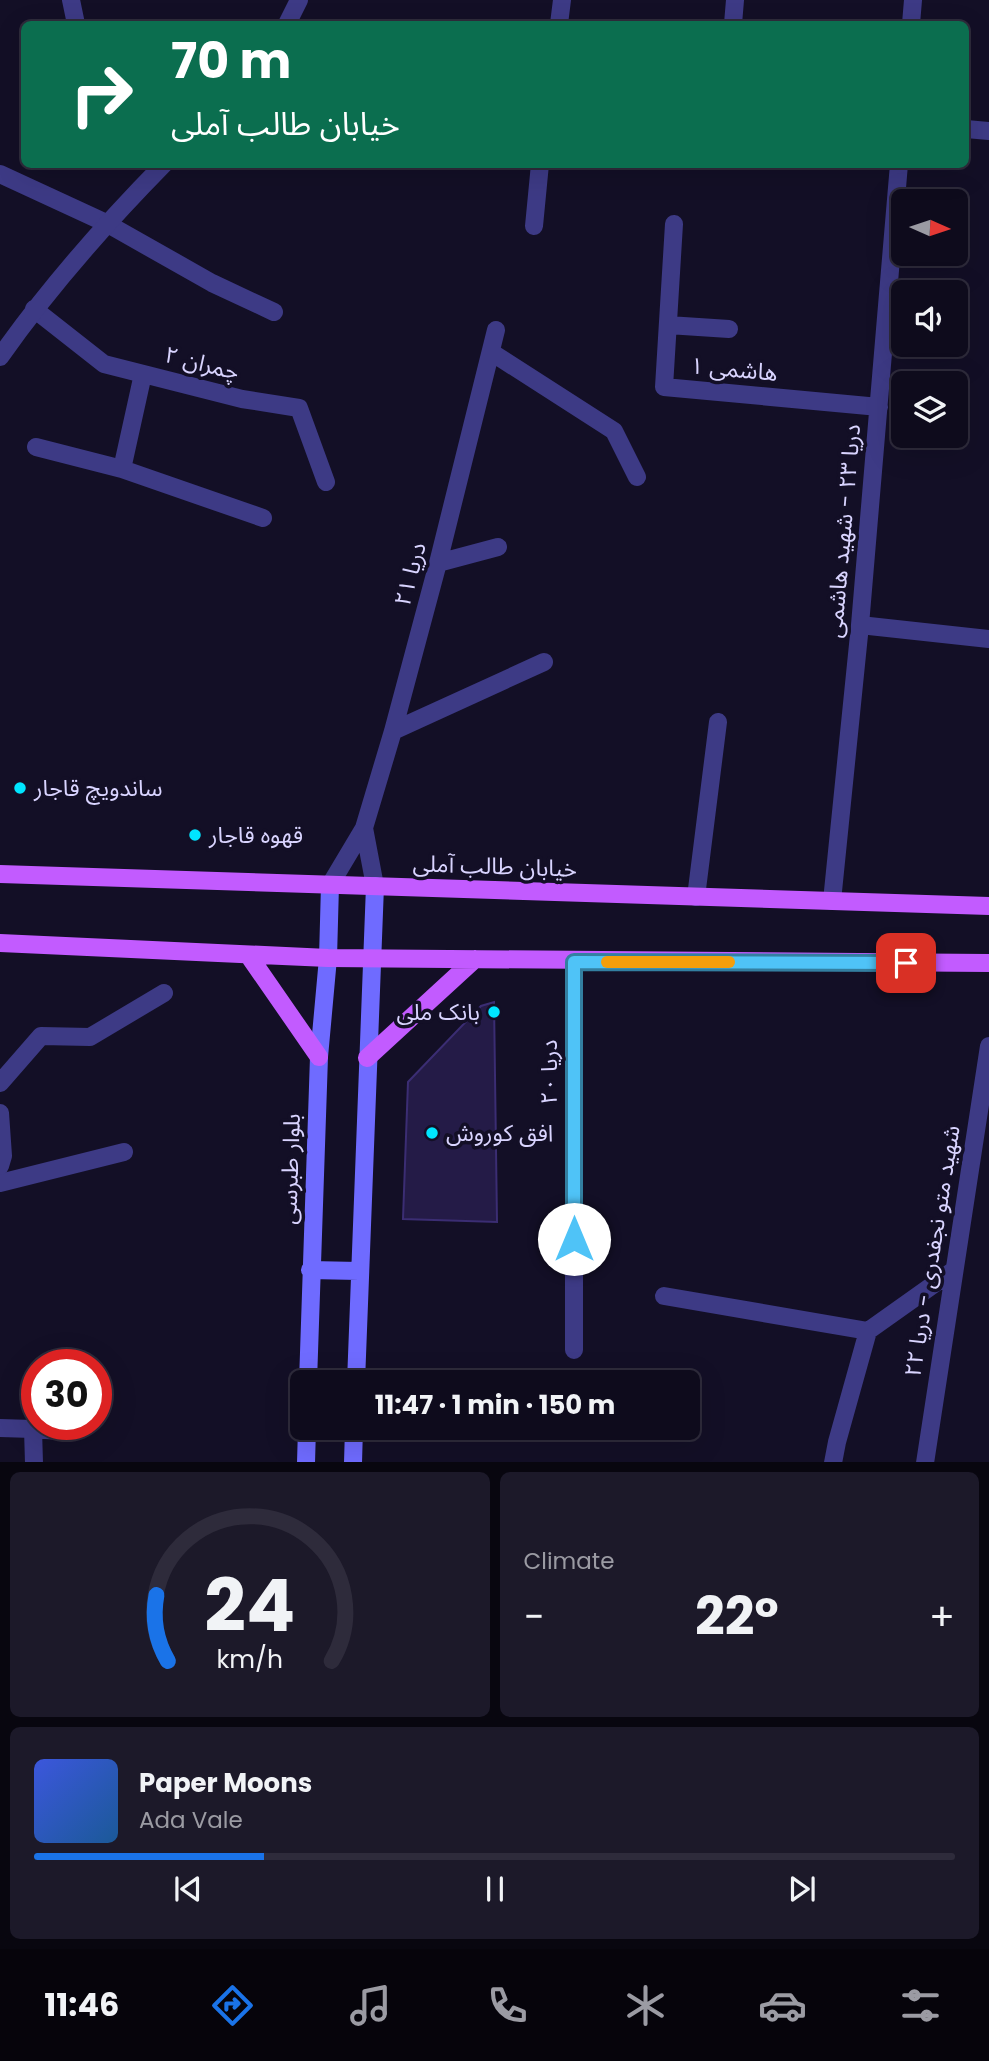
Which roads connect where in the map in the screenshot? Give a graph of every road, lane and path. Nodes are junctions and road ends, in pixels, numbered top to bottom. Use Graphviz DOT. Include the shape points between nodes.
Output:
graph roads {
  1 [pos="71,0"];
  2 [pos="299,0"];
  3 [pos="562,0"];
  4 [pos="735,0"];
  5 [pos="913,0"];
  6 [pos="75,21"];
  7 [pos="288,21"];
  8 [pos="559,21"];
  9 [pos="733,21"];
  10 [pos="911,21"];
  11 [pos="969,129"];
  12 [pos="989,131"];
  13 [pos="160,168"];
  14 [pos="540,168"];
  15 [pos="899,168"];
  16 [pos="0,174"];
  17 [pos="106,223"];
  18 [pos="674,224"];
  19 [pos="534,226"];
  20 [pos="34,309"];
  21 [pos="274,312"];
  22 [pos="668,326"];
  23 [pos="729,329"];
  24 [pos="496,330"];
  25 [pos="491,352"];
  26 [pos="0,357"];
  27 [pos="143,374"];
  28 [pos="879,407"];
  29 [pos="36,447"];
  30 [pos="122,469"];
  31 [pos="637,477"];
  32 [pos="326,482"];
  33 [pos="263,517"];
  34 [pos="498,547"];
  35 [pos="438,563"];
  36 [pos="860,625"];
  37 [pos="989,639"];
  38 [pos="544,662"];
  39 [pos="718,722"];
  40 [pos="393,731"];
  41 [pos="364,828"];
  42 [pos="0,874"];
  43 [pos="330,885"];
  44 [pos="375,886"];
  45 [pos="696,897"];
  46 [pos="832,901"];
  47 [pos="989,906"];
  48 [pos="0,943"];
  49 [pos="249,956"];
  50 [pos="327,958"];
  51 [pos="373,958"];
  52 [pos="475,959"];
  53 [pos="574,962"];
  54 [pos="989,963"];
  55 [pos="164,993"];
  56 [pos="989,1046"];
  57 [pos="319,1057"];
  58 [pos="367,1058"];
  59 [pos="0,1083"];
  60 [pos="0,1113"];
  61 [pos="124,1153"];
  62 [pos="0,1167"];
  63 [pos="0,1183"];
  64 [pos="310,1270"];
  65 [pos="359,1270"];
  66 [pos="954,1270"];
  67 [pos="664,1296"];
  68 [pos="868,1331"];
  69 [pos="574,1350"];
  70 [pos="308,1370"];
  71 [pos="356,1370"];
  72 [pos="0,1428"];
  73 [pos="21,1429"];
  74 [pos="33,1440"];
  75 [pos="307,1440"];
  76 [pos="354,1440"];
  77 [pos="34,1462"];
  78 [pos="306,1462"];
  79 [pos="353,1462"];
  80 [pos="833,1462"];
  81 [pos="925,1462"];
  1 -- 6 [label="street"];
  2 -- 7 [label="street"];
  3 -- 8 [label="street"];
  4 -- 9 [label="street"];
  5 -- 10 [label="street"];
  11 -- 12 [label="street"];
  13 -- 17 [label="street"];
  14 -- 19 [label="street"];
  15 -- 28 [label="street, دریا ۲۳ - شهید هاشمی"];
  16 -- 17 [label="street"];
  17 -- 20 [label="street"];
  17 -- 21 [label="street"];
  18 -- 22 [label="street, هاشمی ۱"];
  20 -- 26 [label="street"];
  20 -- 27 [label="street, چمران ۲" via="104,364"];
  22 -- 23 [label="street"];
  22 -- 28 [label="street, هاشمی ۱" via="664,387"];
  24 -- 25 [label="street, دریا ۲۱"];
  25 -- 31 [label="street" via="614,431"];
  25 -- 35 [label="street, دریا ۲۱"];
  27 -- 30 [label="street"];
  27 -- 32 [label="street, چمران ۲" via="299,408"];
  28 -- 36 [label="street, دریا ۲۳ - شهید هاشمی"];
  29 -- 30 [label="street"];
  30 -- 33 [label="street"];
  34 -- 35 [label="street"];
  35 -- 40 [label="street, دریا ۲۱"];
  36 -- 37 [label="street"];
  36 -- 46 [label="street, دریا ۲۳ - شهید هاشمی"];
  38 -- 40 [label="street"];
  39 -- 45 [label="street"];
  40 -- 41 [label="street, دریا ۲۱"];
  41 -- 43 [label="street, دریا ۲۱"];
  41 -- 44 [label="street, دریا ۲۱"];
  42 -- 43 [label="main road, خیابان طالب آملی"];
  43 -- 44 [label="main road, خیابان طالب آملی"];
  43 -- 50 [label="main road, بلوار طبرسی"];
  44 -- 45 [label="main road, خیابان طالب آملی"];
  44 -- 51 [label="main road"];
  45 -- 46 [label="main road, خیابان طالب آملی"];
  46 -- 47 [label="main road, خیابان طالب آملی"];
  48 -- 49 [label="main road"];
  49 -- 50 [label="main road"];
  49 -- 57 [label="main road"];
  50 -- 51 [label="main road"];
  50 -- 57 [label="main road, بلوار طبرسی"];
  51 -- 52 [label="main road"];
  51 -- 58 [label="main road"];
  52 -- 53 [label="main road"];
  52 -- 58 [label="main road"];
  53 -- 54 [label="main road"];
  53 -- 69 [label="street, دریا ۲۰"];
  55 -- 59 [label="street" via="90,1037 41,1035"];
  56 -- 66 [label="street, شهید متو نجفدری - دریا ۲۲"];
  57 -- 64 [label="main road, بلوار طبرسی"];
  58 -- 65 [label="main road"];
  60 -- 62 [label="street"];
  61 -- 63 [label="street"];
  64 -- 65 [label="main road"];
  64 -- 70 [label="main road, بلوار طبرسی"];
  65 -- 71 [label="main road"];
  66 -- 68 [label="street"];
  66 -- 81 [label="street, شهید متو نجفدری - دریا ۲۲"];
  67 -- 68 [label="street"];
  68 -- 80 [label="street"];
  72 -- 73 [label="street"];
  74 -- 77 [label="street"];
  75 -- 78 [label="main road"];
  76 -- 79 [label="main road"];
}
